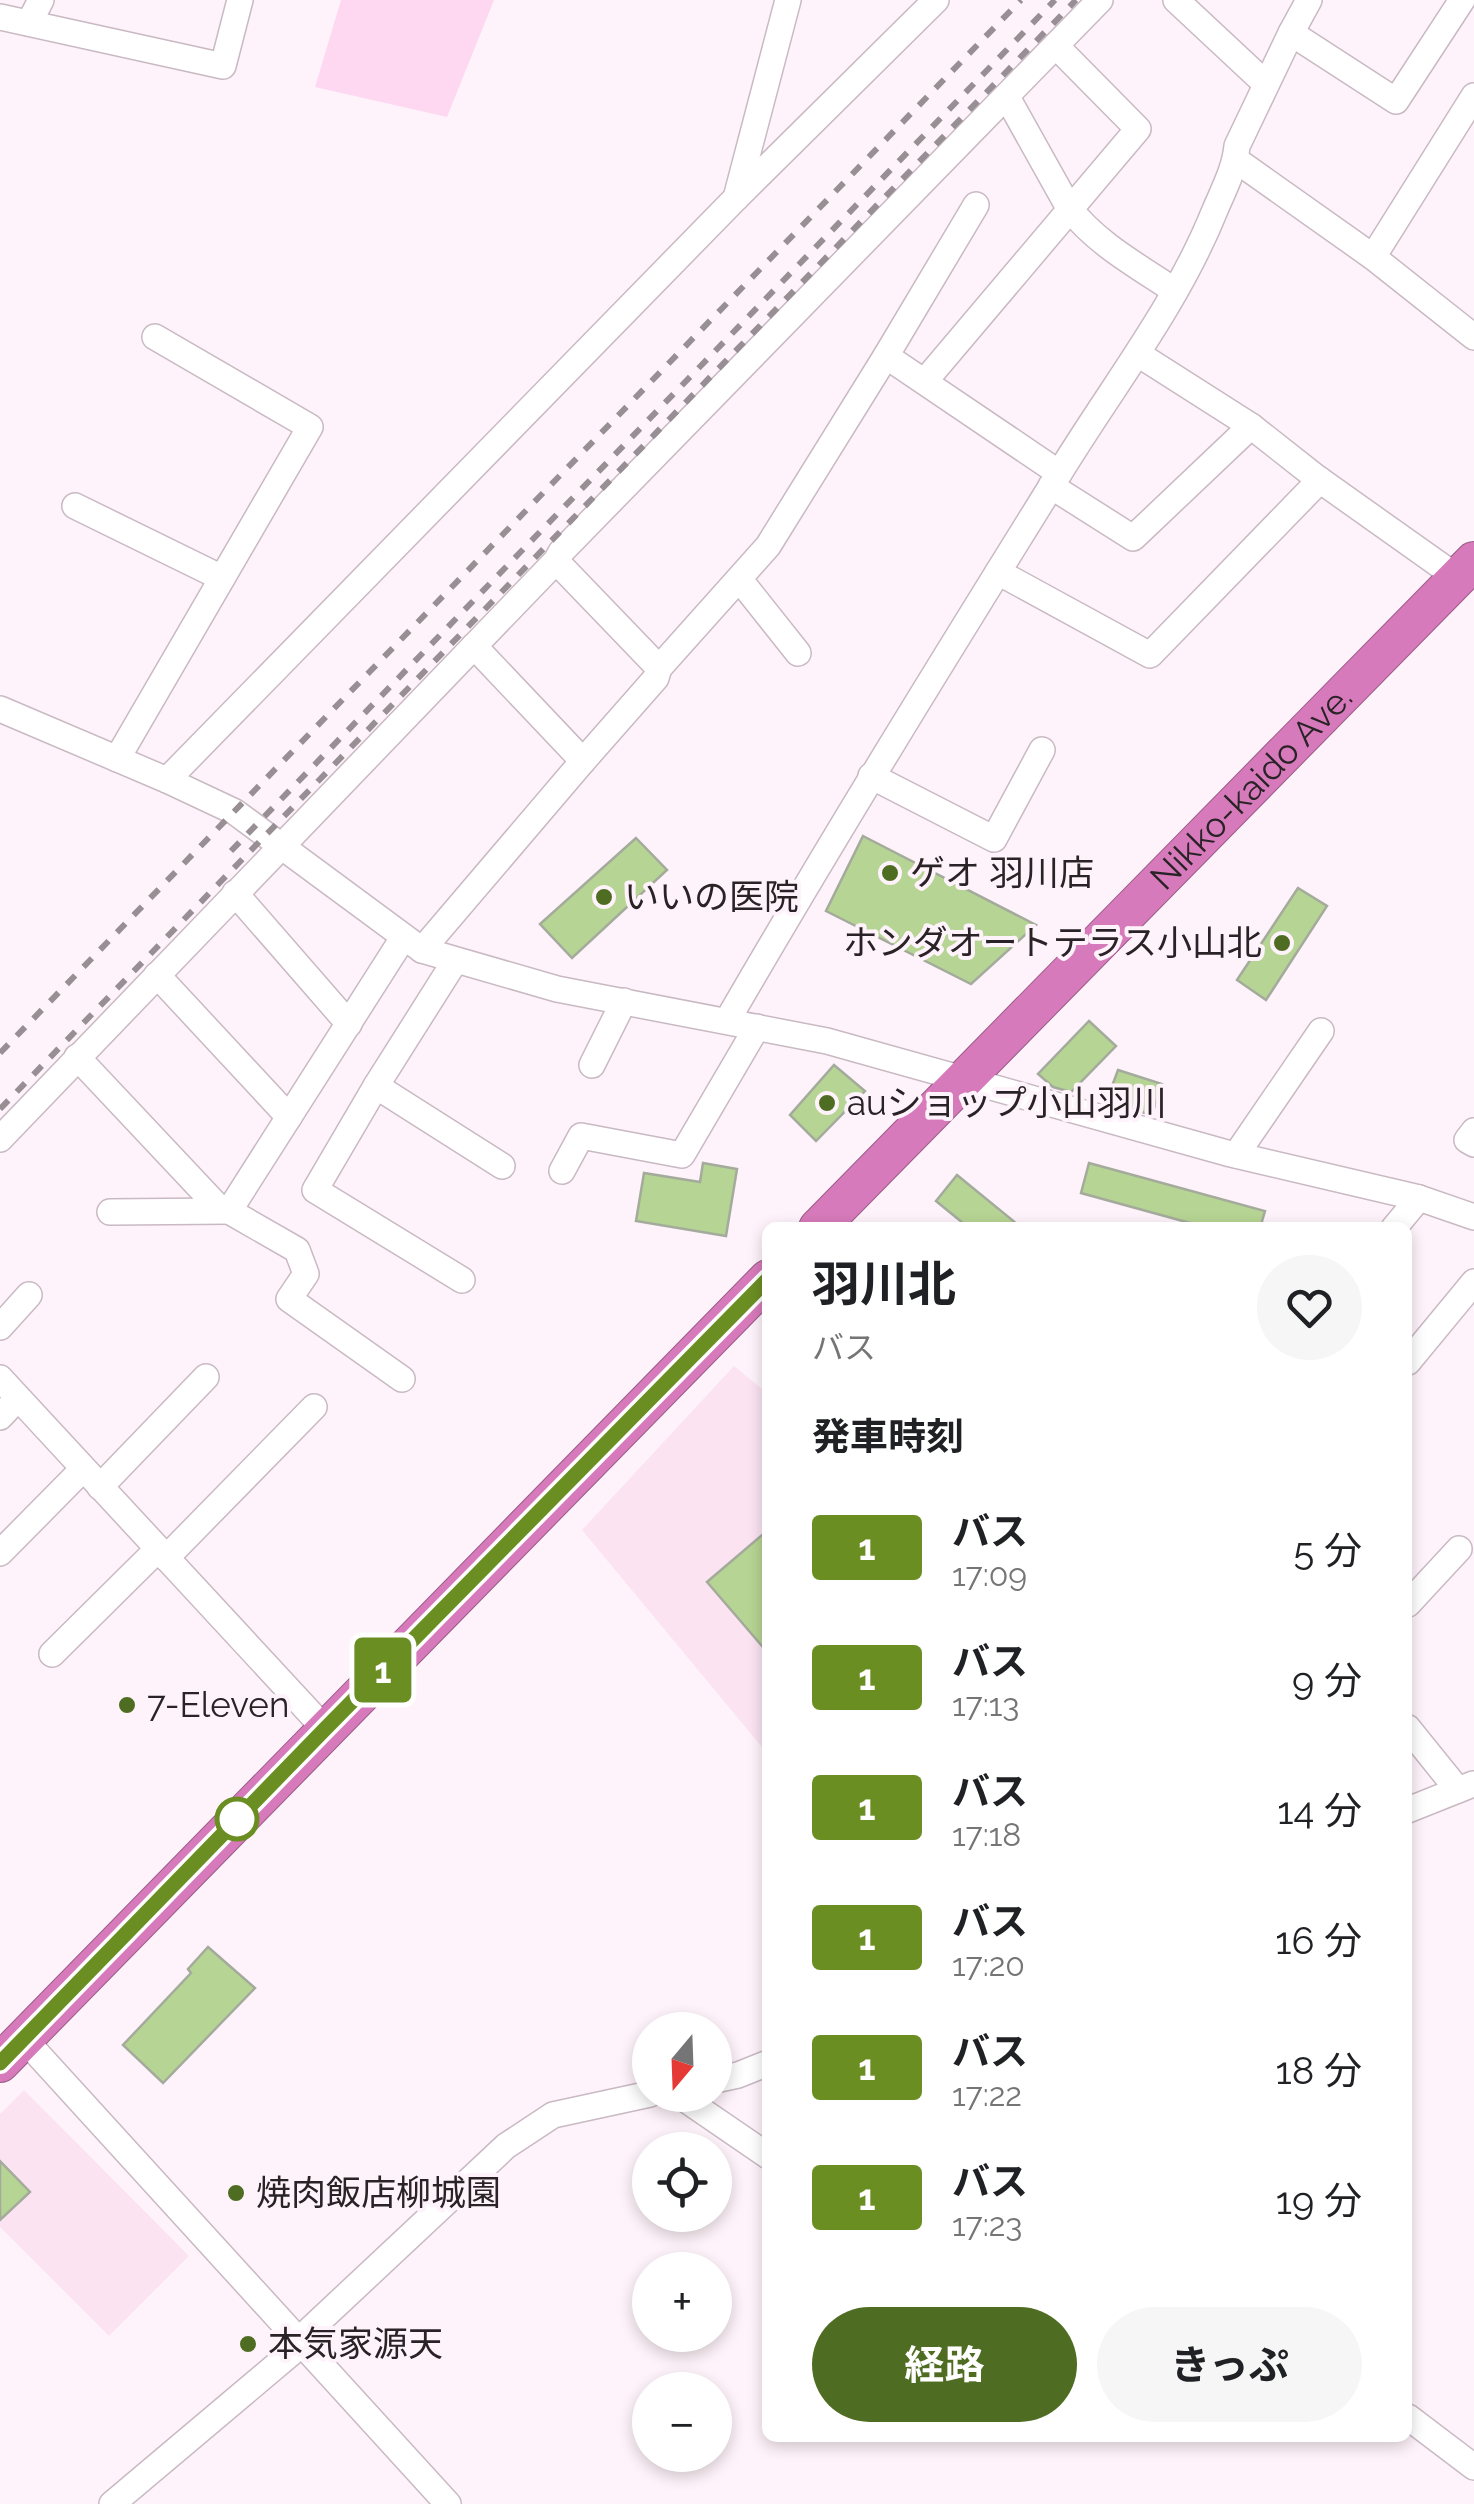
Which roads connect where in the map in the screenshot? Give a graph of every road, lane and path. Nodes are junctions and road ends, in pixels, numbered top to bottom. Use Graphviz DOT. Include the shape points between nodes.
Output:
graph roads {
  1 [pos="240,0"];
  2 [pos="788,0"];
  3 [pos="936,0"];
  4 [pos="1100,0"];
  5 [pos="1176,0"];
  6 [pos="1309,0"];
  7 [pos="1462,0"];
  8 [pos="35,12"];
  9 [pos="0,17"];
  10 [pos="1291,33"];
  11 [pos="1056,46"];
  12 [pos="1266,84"];
  13 [pos="1474,96"];
  14 [pos="1007,97"];
  15 [pos="1236,160"];
  16 [pos="736,198"];
  17 [pos="976,205"];
  18 [pos="1069,208"];
  19 [pos="1373,257"];
  20 [pos="1175,291"];
  21 [pos="1474,335"];
  22 [pos="154,337"];
  23 [pos="1138,354"];
  24 [pos="886,356"];
  25 [pos="925,381"];
  26 [pos="1251,426"];
  27 [pos="1055,479"];
  28 [pos="1320,480"];
  29 [pos="75,506"];
  30 [pos="556,561"];
  31 [pos="1466,569"];
  32 [pos="998,572"];
  33 [pos="222,578"];
  34 [pos="740,580"];
  35 [pos="474,646"];
  36 [pos="798,653"];
  37 [pos="659,668"];
  38 [pos="0,710"];
  39 [pos="1042,750"];
  40 [pos="118,759"];
  41 [pos="582,761"];
  42 [pos="871,776"];
  43 [pos="168,780"];
  44 [pos="281,846"];
  45 [pos="235,893"];
  46 [pos="412,944"];
  47 [pos="456,961"];
  48 [pos="157,976"];
  49 [pos="624,1001"];
  50 [pos="727,1021"];
  51 [pos="349,1024"];
  52 [pos="757,1027"];
  53 [pos="1321,1032"];
  54 [pos="77,1056"];
  55 [pos="592,1065"];
  56 [pos="962,1081"];
  57 [pos="376,1086"];
  58 [pos="290,1117"];
  59 [pos="1474,1131"];
  60 [pos="0,1139"];
  61 [pos="1474,1144"];
  62 [pos="1236,1155"];
  63 [pos="502,1166"];
  64 [pos="562,1171"];
  65 [pos="1419,1198"];
  66 [pos="225,1211"];
  67 [pos="110,1212"];
  68 [pos="1474,1217"];
  69 [pos="824,1222"];
  70 [pos="1399,1222"];
  71 [pos="462,1280"];
  72 [pos="1474,1282"];
  73 [pos="762,1285"];
  74 [pos="29,1295"];
  75 [pos="0,1327"];
  76 [pos="1412,1357"];
  77 [pos="206,1377"];
  78 [pos="0,1378"];
  79 [pos="402,1379"];
  80 [pos="18,1398"];
  81 [pos="314,1406"];
  82 [pos="0,1417"];
  83 [pos="91,1478"];
  84 [pos="1459,1549"];
  85 [pos="1,1550"];
  86 [pos="162,1553"];
  87 [pos="1412,1600"];
  88 [pos="52,1654"];
  89 [pos="325,1729"];
  90 [pos="1412,1732"];
  91 [pos="1466,1787"];
  92 [pos="1412,1808"];
  93 [pos="9,2049"];
  94 [pos="762,2065"];
  95 [pos="732,2076"];
  96 [pos="632,2098"];
  97 [pos="705,2112"];
  98 [pos="762,2152"];
  99 [pos="301,2341"];
  100 [pos="1412,2420"];
  101 [pos="1474,2467"];
  102 [pos="112,2504"];
  103 [pos="448,2504"];
  1 -- 8 [label="street" via="223,66"];
  2 -- 16 [label="street"];
  3 -- 16 [label="street"];
  4 -- 11 [label="street"];
  5 -- 12 [label="street"];
  6 -- 10 [label="street"];
  7 -- 10 [label="street" via="1396,101"];
  8 -- 9 [label="street"];
  10 -- 12 [label="street"];
  11 -- 14 [label="street"];
  11 -- 18 [label="street" via="1138,129"];
  12 -- 15 [label="street"];
  13 -- 19 [label="street"];
  14 -- 18 [label="street"];
  14 -- 30 [label="street"];
  15 -- 19 [label="street"];
  15 -- 20 [label="street"];
  16 -- 43 [label="street"];
  17 -- 24 [label="street"];
  18 -- 20 [label="street" via="1106,245"];
  18 -- 25 [label="street"];
  19 -- 21 [label="street"];
  20 -- 23 [label="street"];
  22 -- 33 [label="street" via="310,428"];
  23 -- 26 [label="street"];
  23 -- 27 [label="street"];
  24 -- 25 [label="street"];
  24 -- 34 [label="street"];
  25 -- 27 [label="street"];
  26 -- 27 [label="street" via="1134,538"];
  26 -- 28 [label="street"];
  27 -- 32 [label="street"];
  28 -- 31 [label="street"];
  28 -- 32 [label="street" via="1150,656"];
  29 -- 33 [label="street"];
  30 -- 35 [label="street"];
  30 -- 37 [label="street"];
  31 -- 56 [label="highway, Nikko-kaido Ave."];
  32 -- 42 [label="street"];
  33 -- 40 [label="street"];
  34 -- 36 [label="street"];
  34 -- 37 [label="street"];
  35 -- 41 [label="street"];
  35 -- 44 [label="street"];
  37 -- 41 [label="street"];
  38 -- 40 [label="street"];
  39 -- 42 [label="street" via="994,839"];
  40 -- 43 [label="street"];
  41 -- 46 [label="street"];
  42 -- 50 [label="street"];
  43 -- 44 [label="street" via="234,812"];
  44 -- 45 [label="street"];
  44 -- 46 [label="street"];
  45 -- 48 [label="street"];
  45 -- 51 [label="street"];
  46 -- 47 [label="street"];
  46 -- 51 [label="street"];
  47 -- 49 [label="street"];
  47 -- 57 [label="street"];
  48 -- 54 [label="street"];
  48 -- 58 [label="street"];
  49 -- 50 [label="street"];
  49 -- 55 [label="street"];
  50 -- 52 [label="street"];
  51 -- 58 [label="street"];
  52 -- 56 [label="street"];
  52 -- 64 [label="street" via="682,1156 581,1136"];
  53 -- 62 [label="street"];
  54 -- 60 [label="street"];
  54 -- 66 [label="street"];
  56 -- 62 [label="street"];
  56 -- 69 [label="highway, Nikko-kaido Ave."];
  57 -- 63 [label="street"];
  57 -- 71 [label="street" via="315,1190"];
  58 -- 66 [label="street"];
  59 -- 61 [label="street" via="1467,1140"];
  62 -- 65 [label="street"];
  65 -- 68 [label="street"];
  65 -- 70 [label="street"];
  66 -- 67 [label="street"];
  66 -- 79 [label="street" via="297,1250 306,1274 289,1299"];
  72 -- 76 [label="street"];
  73 -- 89 [label="highway"];
  74 -- 75 [label="street"];
  77 -- 83 [label="street"];
  78 -- 80 [label="street"];
  80 -- 82 [label="street"];
  80 -- 83 [label="street"];
  81 -- 86 [label="street"];
  83 -- 85 [label="street"];
  83 -- 86 [label="street"];
  84 -- 87 [label="street"];
  86 -- 88 [label="street"];
  86 -- 89 [label="street"];
  89 -- 93 [label="highway"];
  90 -- 91 [label="street"];
  91 -- 92 [label="street"];
  93 -- 99 [label="street"];
  94 -- 95 [label="street"];
  96 -- 99 [label="street" via="553,2115 506,2146"];
  97 -- 98 [label="street"];
  99 -- 102 [label="street"];
  99 -- 103 [label="street"];
  100 -- 101 [label="street"];
}
